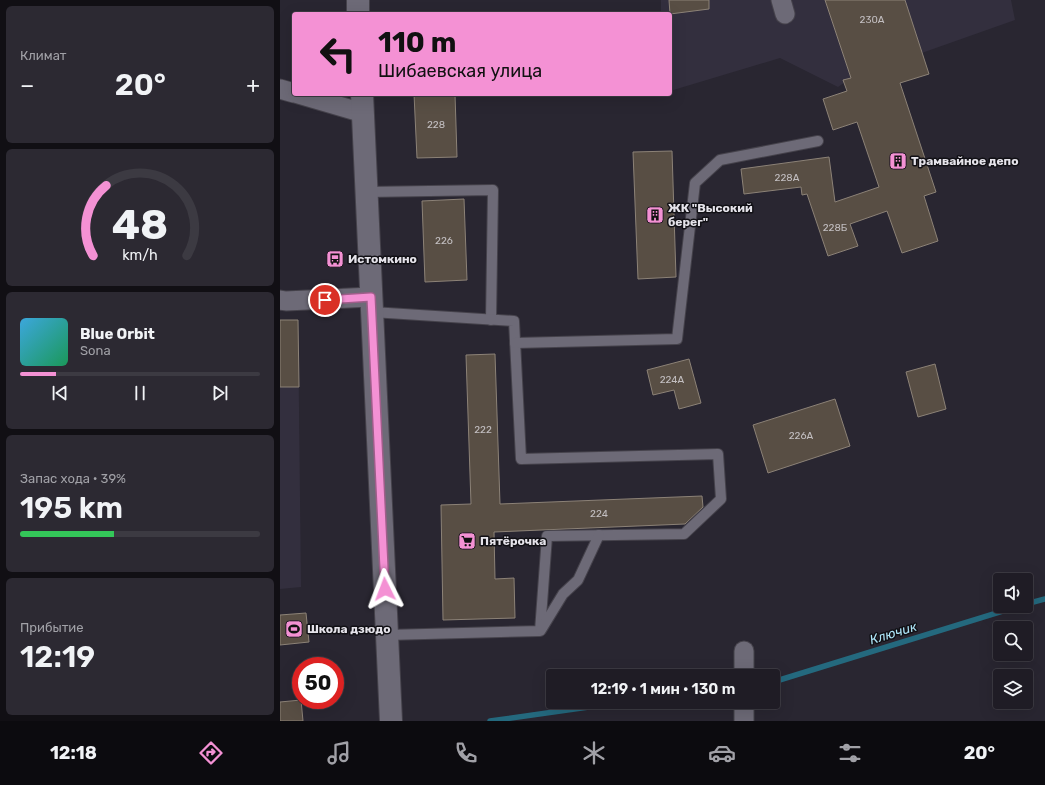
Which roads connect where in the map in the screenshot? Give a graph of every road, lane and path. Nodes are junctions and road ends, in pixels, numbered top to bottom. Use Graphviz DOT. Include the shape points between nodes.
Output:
graph roads {
  1 [pos="358,0"];
  2 [pos="358,12"];
  3 [pos="280,89"];
  4 [pos="292,92"];
  5 [pos="311,96"];
  6 [pos="362,104"];
  7 [pos="818,141"];
  8 [pos="366,192"];
  9 [pos="280,300"];
  10 [pos="372,305"];
  11 [pos="491,320"];
  12 [pos="515,343"];
  13 [pos="599,535"];
  14 [pos="540,631"];
  15 [pos="387,635"];
  16 [pos="744,651"];
  17 [pos="744,669"];
  18 [pos="744,709"];
  19 [pos="391,721"];
  20 [pos="744,721"];
  1 -- 2 [label="main road"];
  3 -- 4 [label="street"];
  5 -- 6 [label="street"];
  6 -- 8 [label="main road"];
  7 -- 12 [label="lane" via="720,160 694,184 677,339"];
  8 -- 10 [label="main road"];
  8 -- 11 [label="lane" via="494,190"];
  9 -- 10 [label="street"];
  10 -- 11 [label="lane"];
  10 -- 15 [label="main road"];
  11 -- 12 [label="lane" via="514,321"];
  12 -- 13 [label="lane" via="521,459 718,454 722,499 684,534"];
  13 -- 14 [label="lane" via="578,580 563,594"];
  13 -- 14 [label="lane" via="547,536"];
  14 -- 15 [label="lane"];
  15 -- 19 [label="main road"];
  16 -- 17 [label="street"];
  18 -- 20 [label="street"];
}
